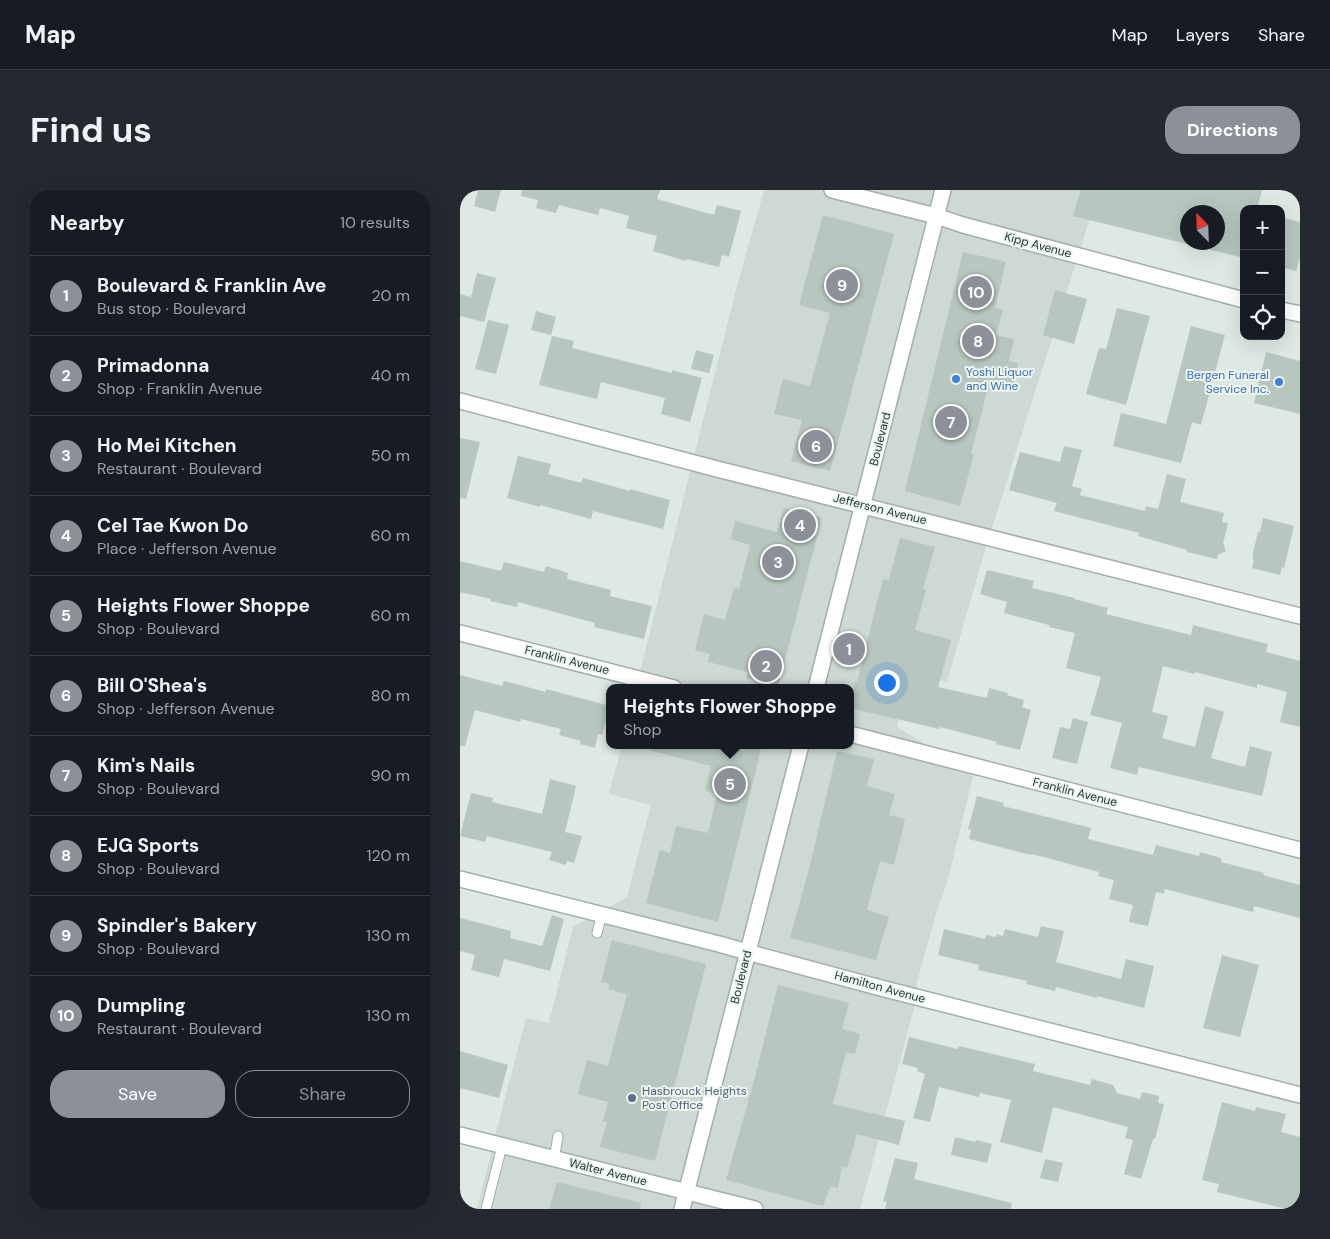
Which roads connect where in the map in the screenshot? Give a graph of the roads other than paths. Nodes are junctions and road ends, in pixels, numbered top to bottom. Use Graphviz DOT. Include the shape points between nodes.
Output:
graph roads {
  1 [pos="832,190"];
  2 [pos="943,190"];
  3 [pos="936,216"];
  4 [pos="1240,299"];
  5 [pos="1285,311"];
  6 [pos="1300,314"];
  7 [pos="460,401"];
  8 [pos="863,505"];
  9 [pos="1300,616"];
  10 [pos="460,632"];
  11 [pos="659,684"];
  12 [pos="817,684"];
  13 [pos="854,735"];
  14 [pos="800,749"];
  15 [pos="1300,850"];
  16 [pos="460,879"];
  17 [pos="602,914"];
  18 [pos="597,933"];
  19 [pos="747,952"];
  20 [pos="1300,1095"];
  21 [pos="460,1135"];
  22 [pos="558,1136"];
  23 [pos="502,1146"];
  24 [pos="554,1159"];
  25 [pos="687,1192"];
  26 [pos="486,1209"];
  27 [pos="682,1209"];
  28 [pos="755,1209"];
  1 -- 3 [label="street, Kipp Avenue"];
  2 -- 3 [label="street, Boulevard"];
  3 -- 4 [label="street, Kipp Avenue"];
  3 -- 8 [label="street, Boulevard"];
  5 -- 6 [label="street"];
  7 -- 8 [label="street, Jefferson Avenue"];
  8 -- 9 [label="street, Jefferson Avenue"];
  8 -- 12 [label="street, Boulevard"];
  10 -- 11 [label="street, Franklin Avenue"];
  13 -- 15 [label="street, Franklin Avenue"];
  14 -- 19 [label="street, Boulevard"];
  16 -- 17 [label="street, Hamilton Avenue"];
  17 -- 18 [label="lane"];
  17 -- 19 [label="street, Hamilton Avenue"];
  19 -- 20 [label="street, Hamilton Avenue"];
  19 -- 25 [label="street, Boulevard"];
  21 -- 23 [label="street, Walter Avenue"];
  22 -- 24 [label="lane"];
  23 -- 24 [label="street, Walter Avenue"];
  23 -- 26 [label="lane"];
  24 -- 25 [label="street, Walter Avenue"];
  25 -- 27 [label="street, Boulevard"];
  25 -- 28 [label="street, Walter Avenue"];
}
